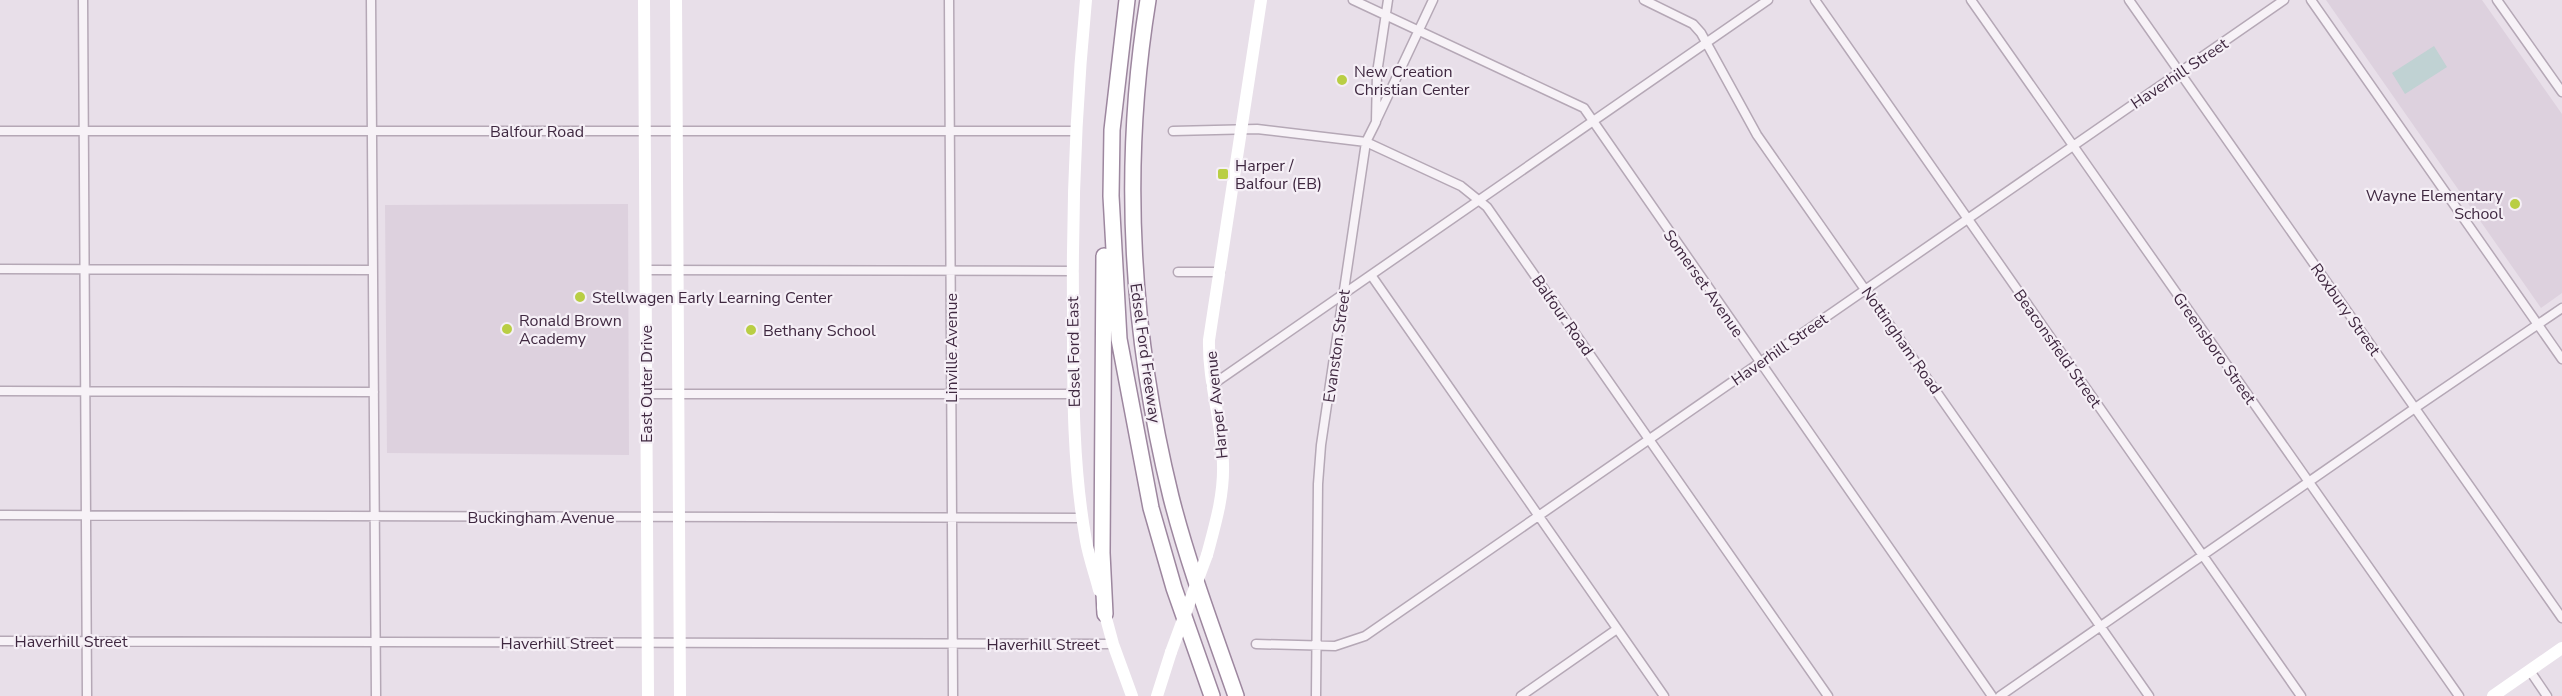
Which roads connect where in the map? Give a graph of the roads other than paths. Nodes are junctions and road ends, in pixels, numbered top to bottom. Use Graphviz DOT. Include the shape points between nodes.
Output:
graph roads {
  1 [pos="82,0"];
  2 [pos="371,0"];
  3 [pos="644,0"];
  4 [pos="676,0"];
  5 [pos="949,0"];
  6 [pos="1086,0"];
  7 [pos="1127,0"];
  8 [pos="1148,0"];
  9 [pos="1261,0"];
  10 [pos="1353,0"];
  11 [pos="1388,0"];
  12 [pos="1433,0"];
  13 [pos="1644,0"];
  14 [pos="1767,0"];
  15 [pos="1815,0"];
  16 [pos="1971,0"];
  17 [pos="2129,0"];
  18 [pos="2284,0"];
  19 [pos="2311,0"];
  20 [pos="2498,0"];
  21 [pos="1386,15"];
  22 [pos="1419,31"];
  23 [pos="1707,42"];
  24 [pos="2180,73"];
  25 [pos="2562,92"];
  26 [pos="1376,122"];
  27 [pos="1592,122"];
  28 [pos="0,131"];
  29 [pos="645,131"];
  30 [pos="677,131"];
  31 [pos="1075,131"];
  32 [pos="1173,131"];
  33 [pos="1241,131"];
  34 [pos="83,132"];
  35 [pos="372,132"];
  36 [pos="949,132"];
  37 [pos="1366,142"];
  38 [pos="2073,144"];
  39 [pos="1111,196"];
  40 [pos="1479,199"];
  41 [pos="1967,219"];
  42 [pos="0,268"];
  43 [pos="84,269"];
  44 [pos="373,270"];
  45 [pos="646,270"];
  46 [pos="678,270"];
  47 [pos="951,271"];
  48 [pos="1073,271"];
  49 [pos="1178,272"];
  50 [pos="1220,272"];
  51 [pos="1371,275"];
  52 [pos="1866,289"];
  53 [pos="1343,294"];
  54 [pos="2562,309"];
  55 [pos="2538,325"];
  56 [pos="2562,359"];
  57 [pos="1760,363"];
  58 [pos="1212,385"];
  59 [pos="0,391"];
  60 [pos="85,391"];
  61 [pos="374,392"];
  62 [pos="647,394"];
  63 [pos="1073,394"];
  64 [pos="679,395"];
  65 [pos="951,395"];
  66 [pos="2415,408"];
  67 [pos="1649,439"];
  68 [pos="2308,482"];
  69 [pos="0,515"];
  70 [pos="86,516"];
  71 [pos="374,516"];
  72 [pos="1538,516"];
  73 [pos="647,517"];
  74 [pos="679,517"];
  75 [pos="952,518"];
  76 [pos="1082,518"];
  77 [pos="2202,555"];
  78 [pos="1105,614"];
  79 [pos="2562,618"];
  80 [pos="2101,626"];
  81 [pos="1617,629"];
  82 [pos="0,641"];
  83 [pos="86,642"];
  84 [pos="375,642"];
  85 [pos="648,643"];
  86 [pos="680,643"];
  87 [pos="952,644"];
  88 [pos="1113,644"];
  89 [pos="1256,644"];
  90 [pos="1317,646"];
  91 [pos="2562,648"];
  92 [pos="2529,670"];
  93 [pos="87,696"];
  94 [pos="376,696"];
  95 [pos="648,696"];
  96 [pos="680,696"];
  97 [pos="953,696"];
  98 [pos="1132,696"];
  99 [pos="1157,696"];
  100 [pos="1212,696"];
  101 [pos="1236,696"];
  102 [pos="1316,696"];
  103 [pos="1521,696"];
  104 [pos="1664,696"];
  105 [pos="1828,696"];
  106 [pos="1992,696"];
  107 [pos="2000,696"];
  108 [pos="2149,696"];
  109 [pos="2301,696"];
  110 [pos="2459,696"];
  111 [pos="2493,696"];
  112 [pos="2547,696"];
  1 -- 34 [label="street"];
  2 -- 35 [label="street"];
  3 -- 29 [label="street, East Outer Drive"];
  4 -- 30 [label="street, East Outer Drive"];
  5 -- 36 [label="street, Linville Avenue"];
  6 -- 31 [label="street, Edsel Ford East"];
  7 -- 39 [label="highway, Edsel Ford Freeway" via="1112,130"];
  8 -- 101 [label="highway, Edsel Ford Freeway" via="1136,99 1133,194 1143,354 1172,499"];
  9 -- 33 [label="street, Harper Avenue"];
  10 -- 21 [label="street, Somerset Avenue"];
  11 -- 21 [label="street, Evanston Street"];
  12 -- 22 [label="street"];
  13 -- 23 [label="street, Nottingham Road" via="1693,24"];
  14 -- 23 [label="street"];
  15 -- 41 [label="street, Beaconsfield Street"];
  16 -- 38 [label="street, Greensboro Street"];
  17 -- 24 [label="street, Roxbury Street"];
  18 -- 24 [label="street, Haverhill Street"];
  19 -- 55 [label="street"];
  20 -- 25 [label="street"];
  21 -- 22 [label="street, Somerset Avenue"];
  21 -- 26 [label="street, Evanston Street" via="1377,73"];
  22 -- 26 [label="street"];
  22 -- 27 [label="street, Somerset Avenue" via="1584,108"];
  23 -- 27 [label="street"];
  23 -- 52 [label="street, Nottingham Road" via="1757,135"];
  24 -- 38 [label="street, Haverhill Street"];
  24 -- 66 [label="street, Roxbury Street"];
  26 -- 37 [label="street, Evanston Street"];
  27 -- 40 [label="street"];
  27 -- 57 [label="street, Somerset Avenue"];
  28 -- 34 [label="street, Balfour Road"];
  29 -- 30 [label="street, Balfour Road"];
  29 -- 35 [label="street, Balfour Road"];
  29 -- 45 [label="street, East Outer Drive"];
  30 -- 36 [label="street, Balfour Road"];
  30 -- 46 [label="street, East Outer Drive"];
  31 -- 36 [label="street, Balfour Road"];
  31 -- 48 [label="street, Edsel Ford East"];
  32 -- 33 [label="street, Balfour Road"];
  33 -- 37 [label="street, Balfour Road" via="1257,129"];
  33 -- 50 [label="street, Harper Avenue"];
  34 -- 35 [label="street, Balfour Road"];
  34 -- 43 [label="street"];
  35 -- 44 [label="street"];
  36 -- 47 [label="street, Linville Avenue"];
  37 -- 40 [label="street, Balfour Road" via="1461,186"];
  37 -- 53 [label="street, Evanston Street"];
  38 -- 41 [label="street, Haverhill Street"];
  38 -- 68 [label="street, Greensboro Street"];
  39 -- 78 [label="highway" via="1104,252 1102,364"];
  39 -- 100 [label="highway, Edsel Ford Freeway" via="1119,339 1151,508"];
  40 -- 51 [label="street"];
  40 -- 67 [label="street, Balfour Road"];
  41 -- 52 [label="street, Haverhill Street"];
  41 -- 77 [label="street, Beaconsfield Street"];
  42 -- 43 [label="street"];
  43 -- 44 [label="street"];
  43 -- 60 [label="street"];
  44 -- 61 [label="street"];
  45 -- 46 [label="street"];
  45 -- 62 [label="street, East Outer Drive"];
  46 -- 47 [label="street"];
  46 -- 64 [label="street, East Outer Drive"];
  47 -- 48 [label="street"];
  47 -- 65 [label="street, Linville Avenue"];
  48 -- 63 [label="street, Edsel Ford East"];
  49 -- 50 [label="street"];
  50 -- 58 [label="street, Harper Avenue" via="1209,340"];
  51 -- 53 [label="street"];
  51 -- 72 [label="street"];
  52 -- 57 [label="street, Haverhill Street"];
  52 -- 80 [label="street, Nottingham Road"];
  53 -- 58 [label="street"];
  53 -- 90 [label="street, Evanston Street" via="1318,484"];
  54 -- 55 [label="street"];
  55 -- 56 [label="street"];
  55 -- 66 [label="street"];
  57 -- 67 [label="street, Haverhill Street"];
  57 -- 106 [label="street, Somerset Avenue"];
  58 -- 99 [label="street, Harper Avenue, bridge" via="1222,448 1223,483 1218,513"];
  59 -- 60 [label="street"];
  60 -- 61 [label="street"];
  60 -- 70 [label="street"];
  61 -- 71 [label="street"];
  62 -- 64 [label="street"];
  62 -- 73 [label="street, East Outer Drive"];
  63 -- 65 [label="street"];
  63 -- 76 [label="street, Edsel Ford East"];
  64 -- 65 [label="street"];
  64 -- 74 [label="street, East Outer Drive"];
  65 -- 75 [label="street, Linville Avenue"];
  66 -- 68 [label="street"];
  66 -- 79 [label="street, Roxbury Street"];
  67 -- 72 [label="street, Haverhill Street"];
  67 -- 105 [label="street, Balfour Road"];
  68 -- 77 [label="street"];
  68 -- 110 [label="street, Greensboro Street"];
  69 -- 70 [label="street, Buckingham Avenue"];
  70 -- 71 [label="street, Buckingham Avenue"];
  70 -- 83 [label="street"];
  71 -- 73 [label="street, Buckingham Avenue"];
  71 -- 84 [label="street"];
  72 -- 81 [label="street"];
  72 -- 90 [label="street, Haverhill Street" via="1365,636 1343,644"];
  73 -- 74 [label="street, Buckingham Avenue"];
  73 -- 85 [label="street, East Outer Drive"];
  74 -- 75 [label="street, Buckingham Avenue"];
  74 -- 86 [label="street, East Outer Drive"];
  75 -- 76 [label="street, Buckingham Avenue"];
  75 -- 87 [label="street, Linville Avenue"];
  76 -- 78 [label="street, Edsel Ford East"];
  77 -- 80 [label="street"];
  77 -- 109 [label="street, Beaconsfield Street"];
  78 -- 88 [label="street, Edsel Ford East"];
  80 -- 107 [label="street"];
  80 -- 108 [label="street, Nottingham Road"];
  81 -- 103 [label="street"];
  81 -- 104 [label="street"];
  82 -- 83 [label="street, Haverhill Street"];
  83 -- 84 [label="street, Haverhill Street"];
  83 -- 93 [label="street"];
  84 -- 85 [label="street, Haverhill Street"];
  84 -- 94 [label="street"];
  85 -- 86 [label="street, Haverhill Street"];
  85 -- 95 [label="street, East Outer Drive"];
  86 -- 87 [label="street, Haverhill Street"];
  86 -- 96 [label="street, East Outer Drive"];
  87 -- 88 [label="street, Haverhill Street"];
  87 -- 97 [label="street, Linville Avenue"];
  88 -- 98 [label="street, Edsel Ford East"];
  89 -- 90 [label="street, Haverhill Street"];
  90 -- 102 [label="street, Evanston Street"];
  91 -- 92 [label="street"];
  92 -- 111 [label="street"];
  92 -- 112 [label="street"];
}
